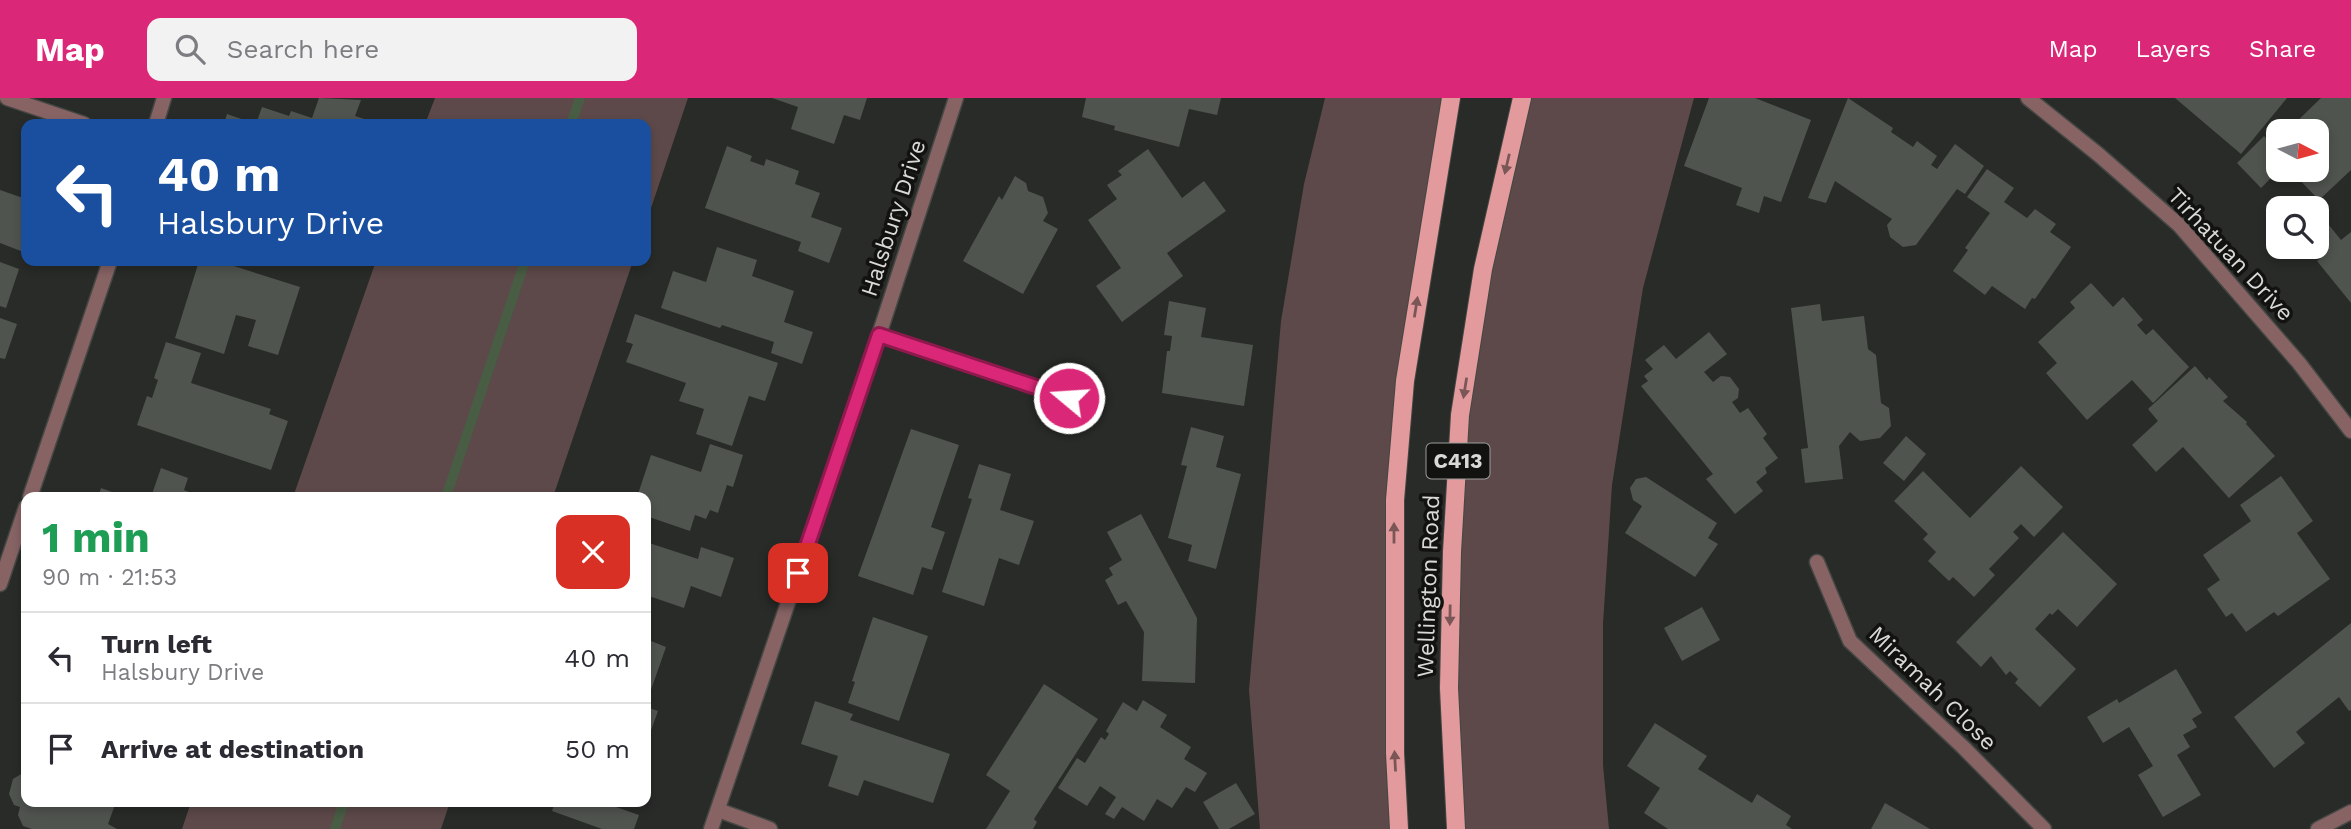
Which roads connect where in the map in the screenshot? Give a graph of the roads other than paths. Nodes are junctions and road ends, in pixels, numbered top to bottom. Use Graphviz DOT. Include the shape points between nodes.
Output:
graph roads {
  1 [pos="7,98"];
  2 [pos="164,98"];
  3 [pos="956,98"];
  4 [pos="1451,98"];
  5 [pos="1522,98"];
  6 [pos="2028,98"];
  7 [pos="69,119"];
  8 [pos="158,119"];
  9 [pos="108,266"];
  10 [pos="879,335"];
  11 [pos="1069,398"];
  12 [pos="2351,431"];
  13 [pos="32,492"];
  14 [pos="21,522"];
  15 [pos="1817,562"];
  16 [pos="0,584"];
  17 [pos="718,810"];
  18 [pos="2351,812"];
  19 [pos="711,829"];
  20 [pos="770,829"];
  21 [pos="1399,829"];
  22 [pos="1456,829"];
  23 [pos="2044,829"];
  24 [pos="2318,829"];
  1 -- 7 [label="street"];
  2 -- 8 [label="street"];
  3 -- 10 [label="street, Halsbury Drive"];
  21 -- 4 [label="main road, Wellington Road / C413, one-way" via="1395,500 1405,381"];
  5 -- 22 [label="main road, Wellington Road / C413, one-way" via="1483,269 1460,415 1449,688"];
  6 -- 12 [label="street, Tirhatuan Drive" via="2179,225 2299,363"];
  9 -- 13 [label="street"];
  10 -- 11 [label="street"];
  10 -- 17 [label="street, Halsbury Drive"];
  14 -- 16 [label="street"];
  15 -- 23 [label="street, Miramah Close" via="1850,641"];
  17 -- 19 [label="street, Halsbury Drive"];
  17 -- 20 [label="street"];
  18 -- 24 [label="street"];
}
